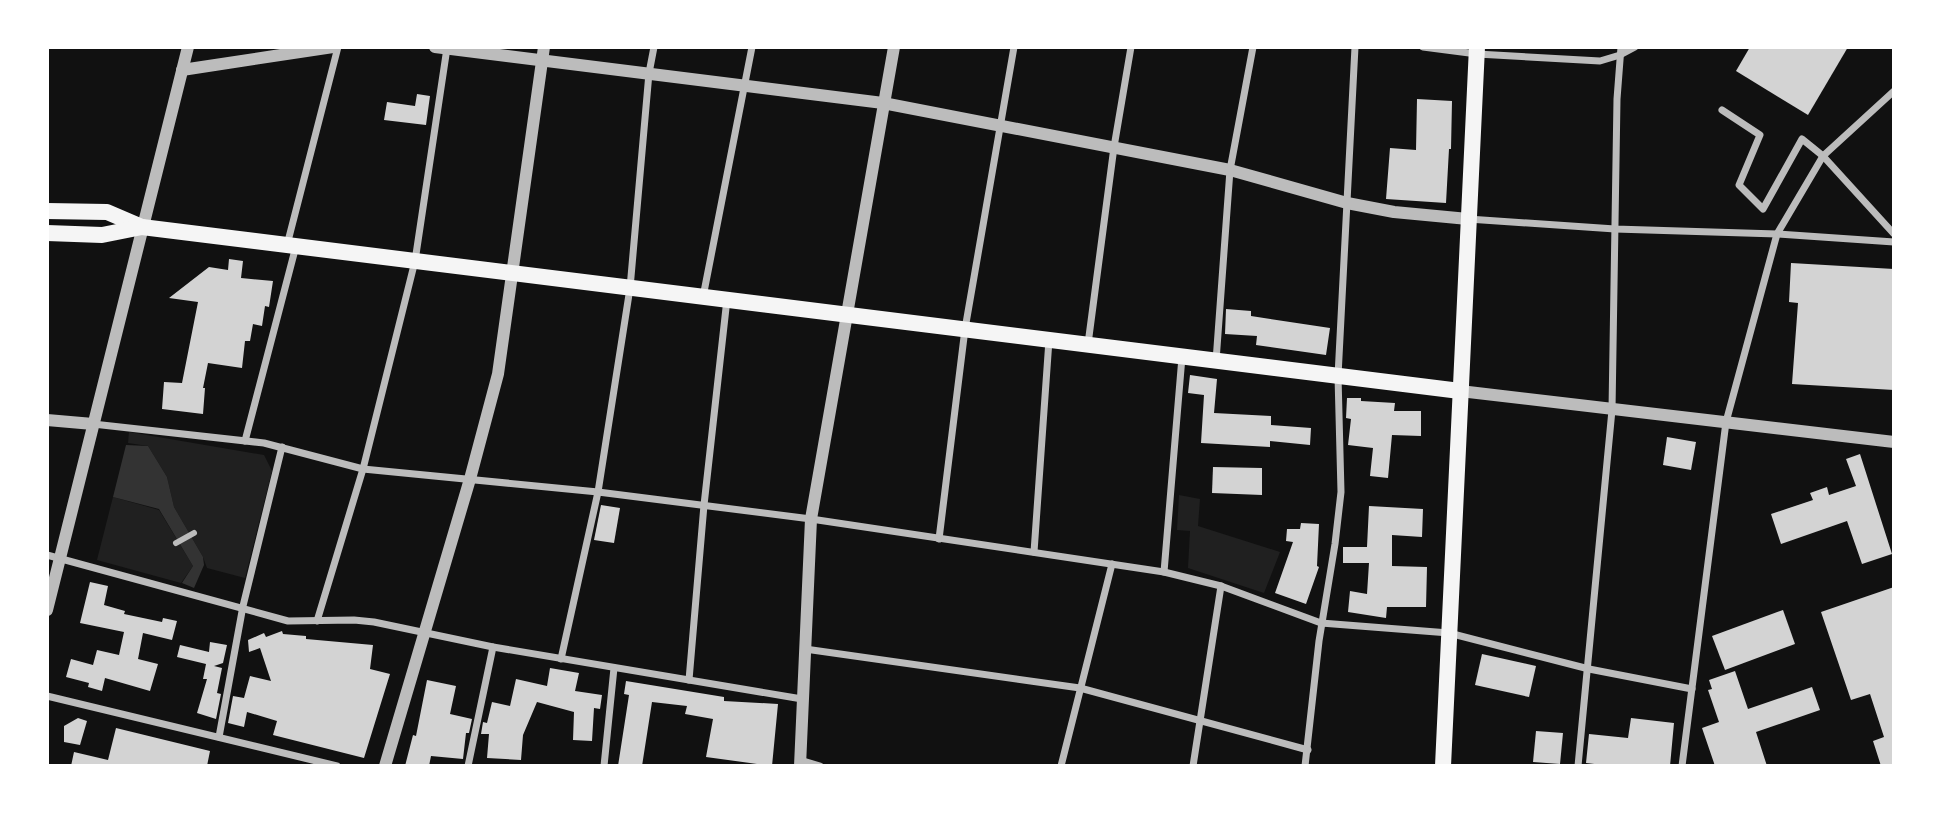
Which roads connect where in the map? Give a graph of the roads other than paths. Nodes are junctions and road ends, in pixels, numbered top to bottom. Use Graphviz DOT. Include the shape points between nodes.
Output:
graph roads {
  1 [pos="188,47"];
  2 [pos="336,47"];
  3 [pos="654,47"];
  4 [pos="752,47"];
  5 [pos="894,47"];
  6 [pos="1014,47"];
  7 [pos="1131,47"];
  8 [pos="1253,47"];
  9 [pos="1355,47"];
  10 [pos="1423,47"];
  11 [pos="1635,47"];
  12 [pos="443,48"];
  13 [pos="1477,51"];
  14 [pos="1621,51"];
  15 [pos="543,53"];
  16 [pos="182,70"];
  17 [pos="649,73"];
  18 [pos="744,86"];
  19 [pos="1894,91"];
  20 [pos="883,103"];
  21 [pos="1721,110"];
  22 [pos="999,125"];
  23 [pos="1114,147"];
  24 [pos="1824,156"];
  25 [pos="1230,170"];
  26 [pos="1347,203"];
  27 [pos="47,211"];
  28 [pos="1468,219"];
  29 [pos="142,227"];
  30 [pos="1615,229"];
  31 [pos="47,233"];
  32 [pos="1777,234"];
  33 [pos="1894,234"];
  34 [pos="1894,242"];
  35 [pos="292,245"];
  36 [pos="415,261"];
  37 [pos="514,273"];
  38 [pos="630,288"];
  39 [pos="703,297"];
  40 [pos="727,299"];
  41 [pos="845,314"];
  42 [pos="965,329"];
  43 [pos="1049,340"];
  44 [pos="1088,344"];
  45 [pos="1182,356"];
  46 [pos="1216,361"];
  47 [pos="1338,376"];
  48 [pos="1460,391"];
  49 [pos="1612,410"];
  50 [pos="47,420"];
  51 [pos="1726,422"];
  52 [pos="93,424"];
  53 [pos="244,440"];
  54 [pos="1894,442"];
  55 [pos="282,447"];
  56 [pos="363,469"];
  57 [pos="470,479"];
  58 [pos="598,492"];
  59 [pos="705,505"];
  60 [pos="811,519"];
  61 [pos="194,533"];
  62 [pos="939,539"];
  63 [pos="176,544"];
  64 [pos="1034,552"];
  65 [pos="53,556"];
  66 [pos="1112,564"];
  67 [pos="1164,572"];
  68 [pos="1221,586"];
  69 [pos="243,606"];
  70 [pos="47,610"];
  71 [pos="317,621"];
  72 [pos="1321,622"];
  73 [pos="1450,633"];
  74 [pos="425,634"];
  75 [pos="493,647"];
  76 [pos="804,649"];
  77 [pos="561,659"];
  78 [pos="614,668"];
  79 [pos="1589,670"];
  80 [pos="690,680"];
  81 [pos="1080,688"];
  82 [pos="1692,689"];
  83 [pos="47,696"];
  84 [pos="802,699"];
  85 [pos="1201,722"];
  86 [pos="219,737"];
  87 [pos="1308,750"];
  88 [pos="800,763"];
  89 [pos="337,766"];
  90 [pos="385,766"];
  91 [pos="468,766"];
  92 [pos="604,766"];
  93 [pos="820,766"];
  94 [pos="1061,766"];
  95 [pos="1193,766"];
  96 [pos="1305,766"];
  97 [pos="1443,766"];
  98 [pos="1578,766"];
  99 [pos="1682,766"];
  1 -- 16 [label="street"];
  2 -- 16 [label="street"];
  2 -- 35 [label="street"];
  3 -- 17 [label="street"];
  4 -- 18 [label="street"];
  5 -- 20 [label="street"];
  6 -- 22 [label="street"];
  7 -- 23 [label="street"];
  8 -- 25 [label="street"];
  9 -- 26 [label="street"];
  10 -- 13 [label="street"];
  11 -- 14 [label="street"];
  12 -- 15 [label="street"];
  12 -- 36 [label="street"];
  13 -- 14 [label="street" via="1600,61"];
  13 -- 28 [label="highway"];
  14 -- 30 [label="street"];
  15 -- 17 [label="street"];
  15 -- 37 [label="street"];
  16 -- 29 [label="street"];
  17 -- 18 [label="street"];
  17 -- 38 [label="street"];
  18 -- 20 [label="street"];
  18 -- 39 [label="street"];
  19 -- 24 [label="street"];
  20 -- 22 [label="street"];
  20 -- 41 [label="street"];
  21 -- 24 [label="street" via="1760,135 1739,186 1763,209 1802,139"];
  22 -- 23 [label="street"];
  22 -- 42 [label="street"];
  23 -- 25 [label="street"];
  23 -- 44 [label="street"];
  24 -- 32 [label="street"];
  24 -- 33 [label="street"];
  25 -- 26 [label="street"];
  25 -- 46 [label="street"];
  26 -- 28 [label="street"];
  26 -- 47 [label="street"];
  27 -- 29 [label="highway" via="107,212"];
  28 -- 30 [label="street"];
  28 -- 48 [label="highway"];
  29 -- 31 [label="highway" via="102,235"];
  29 -- 35 [label="highway"];
  29 -- 52 [label="street"];
  30 -- 32 [label="street"];
  30 -- 49 [label="street"];
  32 -- 34 [label="street"];
  32 -- 51 [label="street"];
  35 -- 36 [label="highway"];
  35 -- 53 [label="street"];
  36 -- 37 [label="highway"];
  36 -- 56 [label="street"];
  37 -- 38 [label="highway"];
  37 -- 57 [label="street" via="498,374"];
  38 -- 39 [label="highway"];
  38 -- 58 [label="street"];
  39 -- 40 [label="highway"];
  40 -- 41 [label="highway"];
  40 -- 59 [label="street"];
  41 -- 42 [label="highway"];
  41 -- 60 [label="street"];
  42 -- 43 [label="highway"];
  42 -- 62 [label="street"];
  43 -- 44 [label="highway"];
  43 -- 64 [label="street"];
  44 -- 45 [label="highway"];
  45 -- 46 [label="highway"];
  45 -- 67 [label="street"];
  46 -- 47 [label="highway"];
  47 -- 48 [label="highway"];
  47 -- 72 [label="street" via="1341,492"];
  48 -- 49 [label="street"];
  48 -- 73 [label="highway"];
  49 -- 51 [label="street"];
  49 -- 79 [label="street"];
  50 -- 52 [label="street"];
  51 -- 54 [label="street"];
  51 -- 82 [label="street"];
  52 -- 53 [label="street"];
  52 -- 65 [label="street"];
  53 -- 55 [label="street"];
  55 -- 56 [label="street"];
  55 -- 69 [label="street"];
  56 -- 57 [label="street"];
  56 -- 71 [label="street"];
  57 -- 58 [label="street"];
  57 -- 74 [label="street"];
  58 -- 59 [label="street"];
  58 -- 77 [label="street"];
  59 -- 60 [label="street"];
  59 -- 80 [label="street"];
  60 -- 62 [label="street"];
  60 -- 76 [label="street"];
  61 -- 63 [label="street"];
  62 -- 64 [label="street"];
  64 -- 66 [label="street"];
  65 -- 69 [label="street"];
  65 -- 70 [label="street"];
  66 -- 67 [label="street"];
  66 -- 81 [label="street"];
  67 -- 68 [label="street"];
  68 -- 72 [label="street"];
  68 -- 85 [label="street"];
  69 -- 71 [label="street" via="288,621"];
  69 -- 86 [label="street"];
  71 -- 74 [label="street" via="374,622"];
  72 -- 73 [label="street"];
  72 -- 87 [label="street"];
  73 -- 79 [label="street"];
  73 -- 97 [label="highway"];
  74 -- 75 [label="street"];
  74 -- 90 [label="street"];
  75 -- 77 [label="street"];
  75 -- 91 [label="street"];
  76 -- 81 [label="street"];
  76 -- 84 [label="street"];
  77 -- 78 [label="street"];
  78 -- 80 [label="street"];
  78 -- 92 [label="street"];
  79 -- 82 [label="street"];
  79 -- 98 [label="street"];
  80 -- 84 [label="street"];
  81 -- 85 [label="street"];
  81 -- 94 [label="street"];
  82 -- 99 [label="street"];
  83 -- 86 [label="street"];
  84 -- 88 [label="street"];
  85 -- 87 [label="street"];
  85 -- 95 [label="street"];
  86 -- 89 [label="street"];
  87 -- 96 [label="street"];
  88 -- 93 [label="street"];
}
